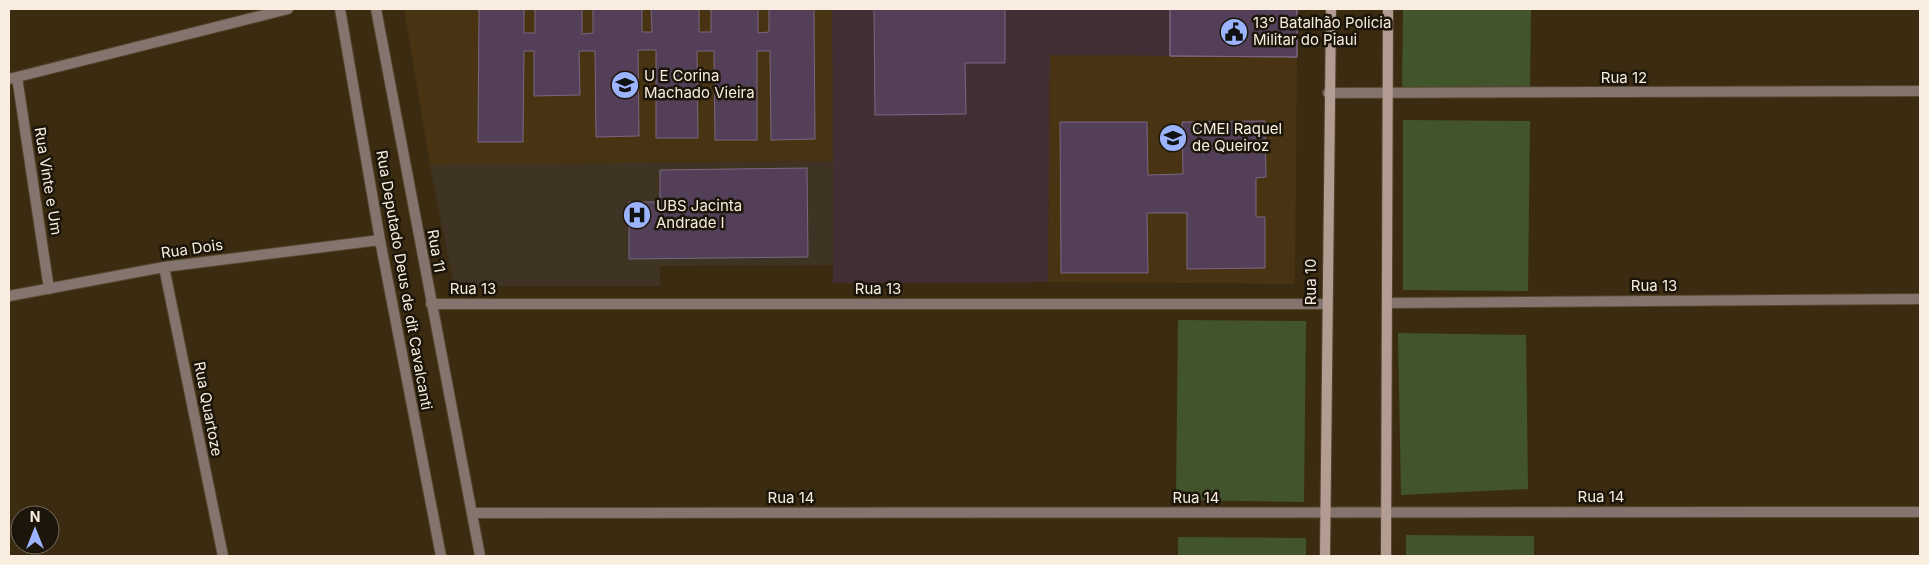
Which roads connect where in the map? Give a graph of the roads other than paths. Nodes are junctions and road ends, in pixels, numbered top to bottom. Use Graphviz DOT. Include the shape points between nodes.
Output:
graph roads {
  1 [pos="288,9"];
  2 [pos="340,9"];
  3 [pos="376,9"];
  4 [pos="1331,9"];
  5 [pos="1388,9"];
  6 [pos="13,78"];
  7 [pos="1920,91"];
  8 [pos="1328,93"];
  9 [pos="1386,94"];
  10 [pos="380,240"];
  11 [pos="164,267"];
  12 [pos="49,289"];
  13 [pos="9,296"];
  14 [pos="1920,299"];
  15 [pos="1388,303"];
  16 [pos="431,304"];
  17 [pos="1326,304"];
  18 [pos="1385,512"];
  19 [pos="1920,512"];
  20 [pos="472,513"];
  21 [pos="1324,513"];
  22 [pos="223,556"];
  23 [pos="441,556"];
  24 [pos="480,556"];
  25 [pos="1325,556"];
  26 [pos="1386,556"];
  1 -- 6 [label="street"];
  2 -- 10 [label="street, Rua Deputado Deus de dit Cavalcanti"];
  3 -- 16 [label="street, Rua 11"];
  4 -- 8 [label="main road, Rua 10"];
  5 -- 9 [label="main road"];
  6 -- 12 [label="street, Rua Vinte e Um"];
  7 -- 9 [label="street, Rua 12"];
  8 -- 9 [label="street, Rua 12"];
  8 -- 17 [label="main road, Rua 10"];
  9 -- 15 [label="main road"];
  10 -- 11 [label="street, Rua Dois"];
  10 -- 23 [label="street, Rua Deputado Deus de dit Cavalcanti"];
  11 -- 12 [label="street, Rua Dois"];
  11 -- 22 [label="street, Rua Quartoze"];
  12 -- 13 [label="street, Rua Dois"];
  14 -- 15 [label="street, Rua 13"];
  15 -- 18 [label="main road"];
  16 -- 17 [label="street, Rua 13"];
  16 -- 20 [label="street, Rua 11"];
  17 -- 21 [label="main road, Rua 10"];
  18 -- 19 [label="street, Rua 14"];
  18 -- 21 [label="street, Rua 14"];
  18 -- 26 [label="main road"];
  20 -- 21 [label="street, Rua 14"];
  20 -- 24 [label="street, Rua 11"];
  21 -- 25 [label="main road, Rua 10"];
}
